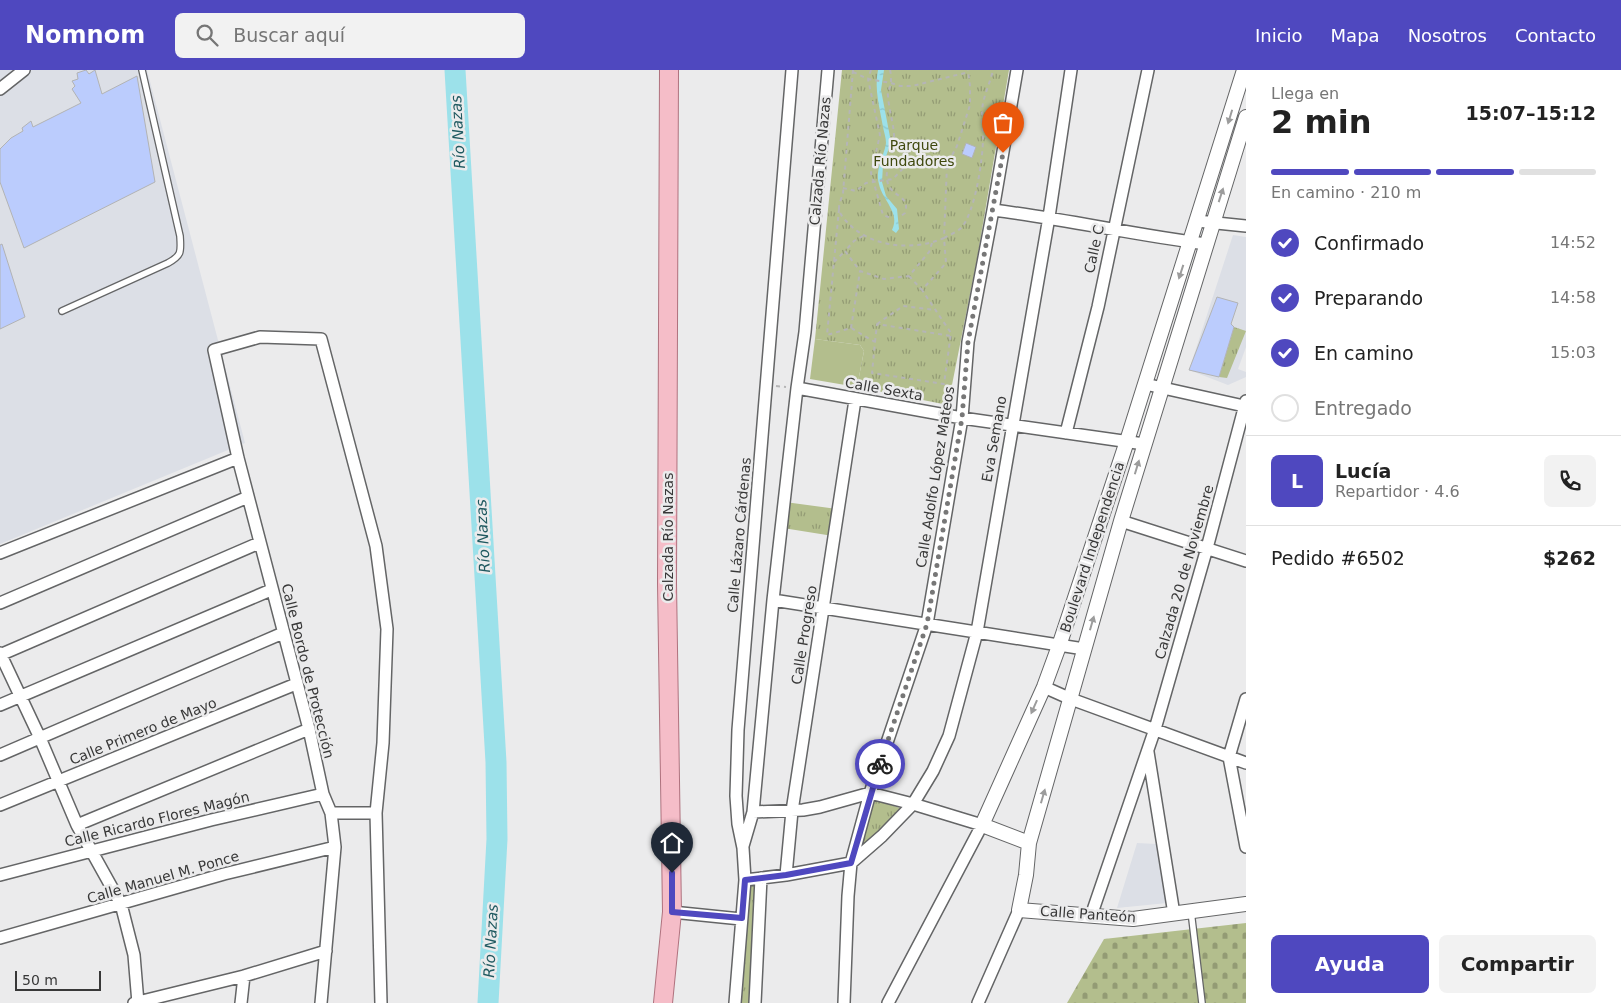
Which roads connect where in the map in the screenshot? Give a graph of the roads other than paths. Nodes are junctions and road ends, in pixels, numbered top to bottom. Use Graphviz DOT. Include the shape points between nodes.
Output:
graph roads {
  1 [pos="24,70"];
  2 [pos="142,70"];
  3 [pos="669,70"];
  4 [pos="792,70"];
  5 [pos="828,70"];
  6 [pos="1017,70"];
  7 [pos="1071,70"];
  8 [pos="1148,70"];
  9 [pos="1244,70"];
  10 [pos="0,89"];
  11 [pos="1246,117"];
  12 [pos="1224,136"];
  13 [pos="1243,137"];
  14 [pos="993,210"];
  15 [pos="1049,217"];
  16 [pos="1197,221"];
  17 [pos="1212,224"];
  18 [pos="1246,226"];
  19 [pos="1113,229"];
  20 [pos="1191,242"];
  21 [pos="1206,244"];
  22 [pos="62,311"];
  23 [pos="1144,384"];
  24 [pos="797,388"];
  25 [pos="1161,388"];
  26 [pos="855,400"];
  27 [pos="1245,404"];
  28 [pos="962,418"];
  29 [pos="1012,425"];
  30 [pos="1066,433"];
  31 [pos="1127,441"];
  32 [pos="1144,444"];
  33 [pos="238,458"];
  34 [pos="248,497"];
  35 [pos="1121,521"];
  36 [pos="260,543"];
  37 [pos="1207,548"];
  38 [pos="0,553"];
  39 [pos="1246,561"];
  40 [pos="271,590"];
  41 [pos="773,600"];
  42 [pos="0,603"];
  43 [pos="823,608"];
  44 [pos="927,624"];
  45 [pos="976,632"];
  46 [pos="283,633"];
  47 [pos="1059,646"];
  48 [pos="1084,649"];
  49 [pos="0,654"];
  50 [pos="296,684"];
  51 [pos="1044,687"];
  52 [pos="21,696"];
  53 [pos="1071,699"];
  54 [pos="1246,699"];
  55 [pos="0,705"];
  56 [pos="1155,729"];
  57 [pos="309,730"];
  58 [pos="40,738"];
  59 [pos="1148,750"];
  60 [pos="0,755"];
  61 [pos="1229,757"];
  62 [pos="1246,763"];
  63 [pos="58,781"];
  64 [pos="870,793"];
  65 [pos="323,794"];
  66 [pos="0,804"];
  67 [pos="913,804"];
  68 [pos="792,811"];
  69 [pos="376,812"];
  70 [pos="753,812"];
  71 [pos="331,813"];
  72 [pos="77,825"];
  73 [pos="982,825"];
  74 [pos="1029,843"];
  75 [pos="335,847"];
  76 [pos="1246,847"];
  77 [pos="743,848"];
  78 [pos="91,850"];
  79 [pos="851,863"];
  80 [pos="0,875"];
  81 [pos="786,875"];
  82 [pos="761,878"];
  83 [pos="745,880"];
  84 [pos="121,904"];
  85 [pos="1246,904"];
  86 [pos="1019,910"];
  87 [pos="1191,911"];
  88 [pos="672,912"];
  89 [pos="1174,914"];
  90 [pos="1091,916"];
  91 [pos="742,918"];
  92 [pos="0,938"];
  93 [pos="326,951"];
  94 [pos="244,976"];
  95 [pos="136,1003"];
  96 [pos="241,1003"];
  97 [pos="321,1003"];
  98 [pos="381,1003"];
  99 [pos="663,1003"];
  100 [pos="735,1003"];
  101 [pos="755,1003"];
  102 [pos="844,1003"];
  103 [pos="888,1003"];
  104 [pos="978,1003"];
  105 [pos="1202,1003"];
  1 -- 10 [label="street"];
  2 -- 22 [label="lane" via="181,252 178,258 168,263"];
  3 -- 88 [label="main road, Calzada Río Nazas" via="667,583"];
  4 -- 77 [label="street, Calle Lázaro Cárdenas" via="738,739 736,796"];
  5 -- 24 [label="street, Calzada Río Nazas" via="805,332"];
  6 -- 14 [label="street, Calle Adolfo López Mateos"];
  7 -- 15 [label="street, Eva Semano"];
  8 -- 19 [label="street, Calle C"];
  9 -- 12 [label="street, Boulevard Independencia, one-way"];
  11 -- 13 [label="street, Boulevard Independencia"];
  12 -- 13 [label="street"];
  12 -- 16 [label="street, Boulevard Independencia"];
  17 -- 13 [label="street, Boulevard Independencia, one-way"];
  14 -- 15 [label="street"];
  14 -- 28 [label="street, Calle Adolfo López Mateos" via="968,342"];
  15 -- 19 [label="street"];
  15 -- 29 [label="street, Eva Semano"];
  16 -- 17 [label="street"];
  16 -- 20 [label="street, Boulevard Independencia"];
  17 -- 18 [label="street"];
  17 -- 21 [label="street, Boulevard Independencia"];
  19 -- 20 [label="street"];
  19 -- 30 [label="street, Calle C" via="1098,306"];
  20 -- 21 [label="street"];
  20 -- 23 [label="street, Boulevard Independencia, one-way"];
  21 -- 25 [label="street, Boulevard Independencia"];
  23 -- 25 [label="street"];
  23 -- 31 [label="street, Boulevard Independencia"];
  24 -- 26 [label="street, Calle Sexta"];
  24 -- 41 [label="street, Calzada Río Nazas"];
  25 -- 27 [label="street"];
  25 -- 32 [label="street, Boulevard Independencia"];
  26 -- 28 [label="street, Calle Sexta"];
  26 -- 43 [label="street, Calle Progreso"];
  27 -- 37 [label="street, Calzada 20 de Noviembre"];
  28 -- 29 [label="street, Calle Sexta"];
  28 -- 44 [label="street, Calle Adolfo López Mateos"];
  29 -- 30 [label="street, Calle Sexta"];
  29 -- 45 [label="street, Eva Semano"];
  30 -- 31 [label="street, Calle Sexta"];
  31 -- 32 [label="street, Calle Sexta"];
  31 -- 47 [label="street, Boulevard Independencia"];
  35 -- 32 [label="street, Boulevard Independencia, one-way"];
  33 -- 34 [label="street, Calle Bordo de Protección"];
  33 -- 38 [label="street"];
  33 -- 69 [label="street, Calle Bordo de Protección" via="214,350 260,337 321,339 376,546 387,629 383,743"];
  34 -- 36 [label="street, Calle Bordo de Protección"];
  34 -- 42 [label="street"];
  35 -- 37 [label="street"];
  48 -- 35 [label="street, Boulevard Independencia, one-way"];
  36 -- 40 [label="street, Calle Bordo de Protección"];
  36 -- 49 [label="street"];
  37 -- 39 [label="street"];
  37 -- 56 [label="street, Calzada 20 de Noviembre"];
  40 -- 46 [label="street, Calle Bordo de Protección"];
  40 -- 52 [label="street"];
  41 -- 43 [label="street"];
  41 -- 70 [label="street, Calzada Río Nazas"];
  43 -- 44 [label="street"];
  43 -- 68 [label="street, Calle Progreso"];
  44 -- 45 [label="street"];
  44 -- 64 [label="street, Calle Adolfo López Mateos"];
  45 -- 47 [label="street"];
  45 -- 67 [label="street, Eva Semano" via="949,736"];
  46 -- 50 [label="street, Calle Bordo de Protección"];
  46 -- 58 [label="street"];
  47 -- 48 [label="street"];
  47 -- 51 [label="street, Boulevard Independencia"];
  48 -- 53 [label="street, Boulevard Independencia"];
  49 -- 52 [label="street"];
  50 -- 57 [label="street, Calle Bordo de Protección"];
  50 -- 63 [label="street, Calle Primero de Mayo"];
  51 -- 53 [label="street"];
  51 -- 73 [label="street, Boulevard Independencia, one-way"];
  52 -- 55 [label="street"];
  52 -- 58 [label="street"];
  53 -- 56 [label="street"];
  74 -- 53 [label="street, Boulevard Independencia, one-way"];
  54 -- 61 [label="street"];
  56 -- 59 [label="street, Calzada 20 de Noviembre"];
  56 -- 61 [label="street"];
  57 -- 65 [label="street, Calle Bordo de Protección"];
  57 -- 72 [label="street"];
  58 -- 60 [label="street"];
  58 -- 63 [label="street"];
  59 -- 89 [label="street, Calzada 20 de Noviembre"];
  59 -- 90 [label="street, Calzada 20 de Noviembre"];
  61 -- 62 [label="street"];
  61 -- 76 [label="street"];
  63 -- 66 [label="street, Calle Primero de Mayo"];
  63 -- 72 [label="street"];
  64 -- 67 [label="street"];
  64 -- 68 [label="street"];
  64 -- 79 [label="street, Calle Adolfo López Mateos"];
  65 -- 71 [label="street, Calle Bordo de Protección"];
  65 -- 78 [label="street, Calle Ricardo Flores Magón"];
  67 -- 73 [label="street"];
  67 -- 79 [label="street, Eva Semano"];
  68 -- 70 [label="street"];
  68 -- 81 [label="street, Calle Progreso"];
  69 -- 71 [label="street"];
  69 -- 98 [label="street"];
  70 -- 77 [label="street, Calzada Río Nazas"];
  71 -- 75 [label="street, Calle Bordo de Protección"];
  72 -- 78 [label="street"];
  73 -- 74 [label="street"];
  73 -- 103 [label="street, Boulevard Independencia"];
  74 -- 86 [label="street, Boulevard Independencia"];
  75 -- 84 [label="street, Calle Manuel M. Ponce"];
  75 -- 93 [label="street, Calle Bordo de Protección"];
  77 -- 83 [label="street, Calle Lázaro Cárdenas"];
  78 -- 80 [label="street, Calle Ricardo Flores Magón"];
  78 -- 84 [label="street"];
  79 -- 81 [label="street"];
  79 -- 102 [label="street, Calle Adolfo López Mateos"];
  81 -- 82 [label="street"];
  82 -- 83 [label="street"];
  82 -- 101 [label="street"];
  83 -- 91 [label="street, Calle Lázaro Cárdenas"];
  84 -- 92 [label="street, Calle Manuel M. Ponce"];
  84 -- 95 [label="street" via="134,955"];
  85 -- 87 [label="street, Calle Panteón"];
  86 -- 90 [label="street, Calle Panteón"];
  86 -- 104 [label="street, Boulevard Independencia"];
  87 -- 89 [label="street, Calle Panteón"];
  87 -- 105 [label="lane"];
  88 -- 91 [label="street"];
  88 -- 99 [label="main road, Calzada Río Nazas"];
  89 -- 90 [label="street, Calle Panteón" via="1134,919"];
  91 -- 100 [label="street, Calle Lázaro Cárdenas"];
  93 -- 94 [label="street"];
  93 -- 97 [label="street, Calle Bordo de Protección"];
  94 -- 95 [label="street"];
  94 -- 96 [label="street"];
}
